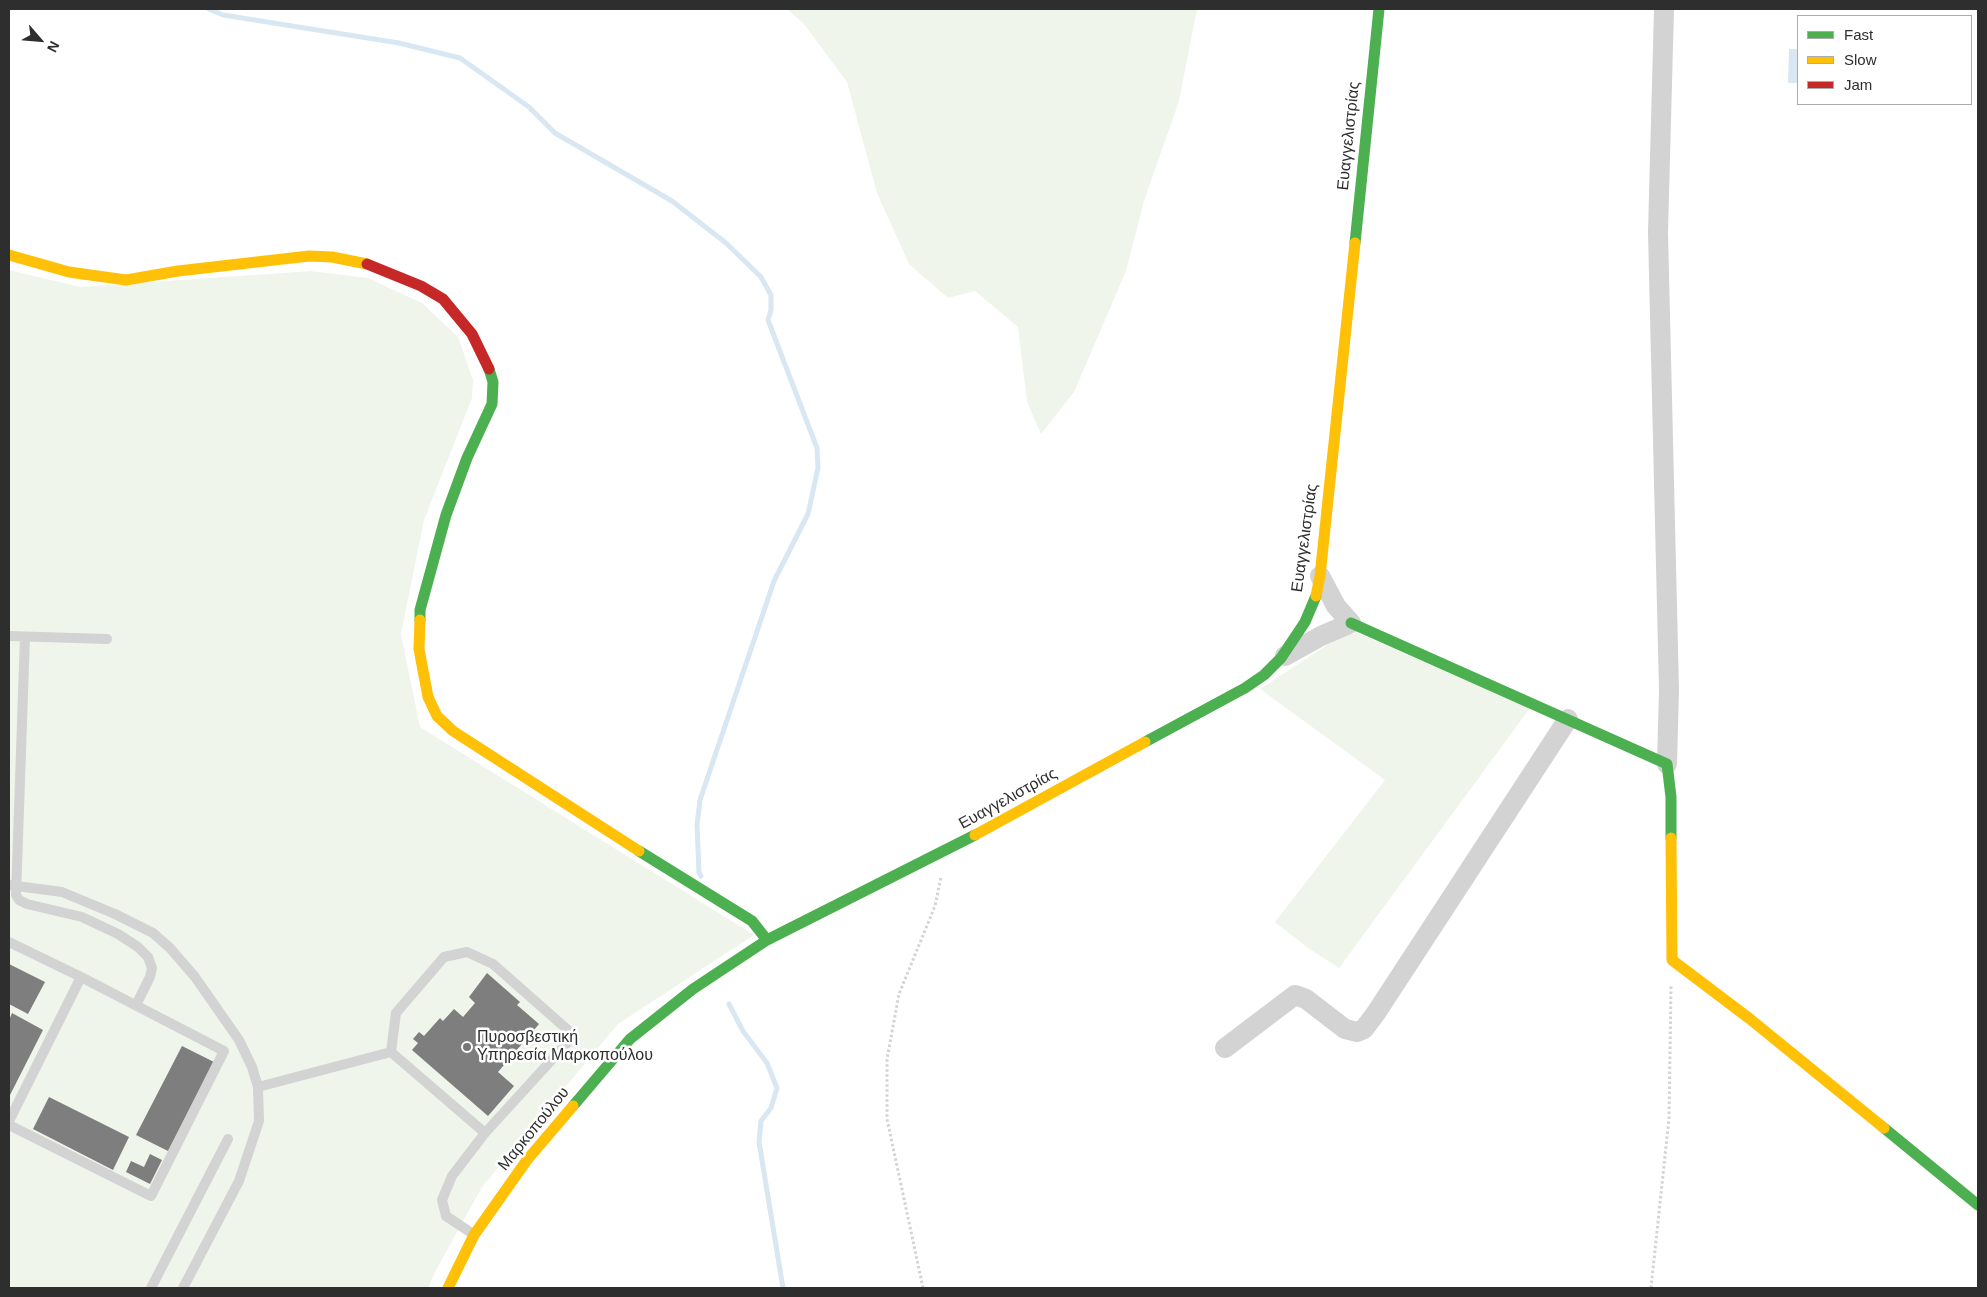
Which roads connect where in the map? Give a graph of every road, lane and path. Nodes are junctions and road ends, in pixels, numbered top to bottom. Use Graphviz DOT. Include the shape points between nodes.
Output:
graph roads {
  1 [pos="1379,9"];
  2 [pos="1664,9"];
  3 [pos="9,255"];
  4 [pos="1320,576"];
  5 [pos="1351,624"];
  6 [pos="9,636"];
  7 [pos="25,637"];
  8 [pos="106,639"];
  9 [pos="1281,658"];
  10 [pos="1568,719"];
  11 [pos="1667,764"];
  12 [pos="946,851"];
  13 [pos="13,885"];
  14 [pos="767,940"];
  15 [pos="9,942"];
  16 [pos="1672,960"];
  17 [pos="81,977"];
  18 [pos="136,1005"];
  19 [pos="1226,1048"];
  20 [pos="391,1052"];
  21 [pos="258,1087"];
  22 [pos="9,1123"];
  23 [pos="485,1133"];
  24 [pos="228,1139"];
  25 [pos="1978,1205"];
  26 [pos="474,1236"];
  27 [pos="151,1288"];
  28 [pos="184,1288"];
  29 [pos="448,1288"];
  30 [pos="924,1288"];
  31 [pos="1651,1288"];
  1 -- 4 [label="street, Ευαγγελιστρίας"];
  2 -- 11 [label="street" via="1658,232 1669,690"];
  3 -- 14 [label="street" via="68,272 126,280 300,257 332,257 376,266 443,299 472,334 487,361 493,382 492,404 446,515 420,610 419,649 428,697 437,716 452,731 565,805 752,921"];
  4 -- 5 [label="street" via="1336,606"];
  4 -- 9 [label="street, Ευαγγελιστρίας" via="1305,622"];
  5 -- 9 [label="street"];
  5 -- 10 [label="street"];
  6 -- 7 [label="lane"];
  7 -- 8 [label="lane"];
  7 -- 13 [label="lane"];
  9 -- 12 [label="street, Ευαγγελιστρίας" via="1245,688"];
  10 -- 11 [label="street"];
  10 -- 19 [label="street" via="1364,1029 1357,1032 1345,1029 1306,999 1295,995"];
  11 -- 16 [label="street" via="1672,797"];
  12 -- 14 [label="street, Ευαγγελιστρίας"];
  12 -- 30 [label="path" via="935,906 899,994 887,1059 887,1119"];
  13 -- 18 [label="lane" via="19,900 82,917 118,934 148,957 152,968 150,977"];
  13 -- 21 [label="lane" via="62,892 153,933 195,977 239,1040"];
  14 -- 26 [label="street, Μαρκοπούλου" via="693,988 630,1039 527,1160"];
  15 -- 17 [label="lane"];
  16 -- 25 [label="street" via="1750,1019"];
  16 -- 31 [label="path" via="1669,1118"];
  17 -- 18 [label="lane"];
  17 -- 22 [label="lane"];
  18 -- 22 [label="lane" via="224,1051 151,1196"];
  20 -- 21 [label="lane"];
  20 -- 23 [label="lane"];
  20 -- 23 [label="lane" via="396,1012 444,957 467,952 493,964 569,1032 568,1042"];
  21 -- 28 [label="lane" via="259,1120 239,1181"];
  23 -- 26 [label="lane" via="452,1176 442,1200 446,1216"];
  24 -- 27 [label="lane"];
  26 -- 29 [label="street, Μαρκοπούλου"];
}
